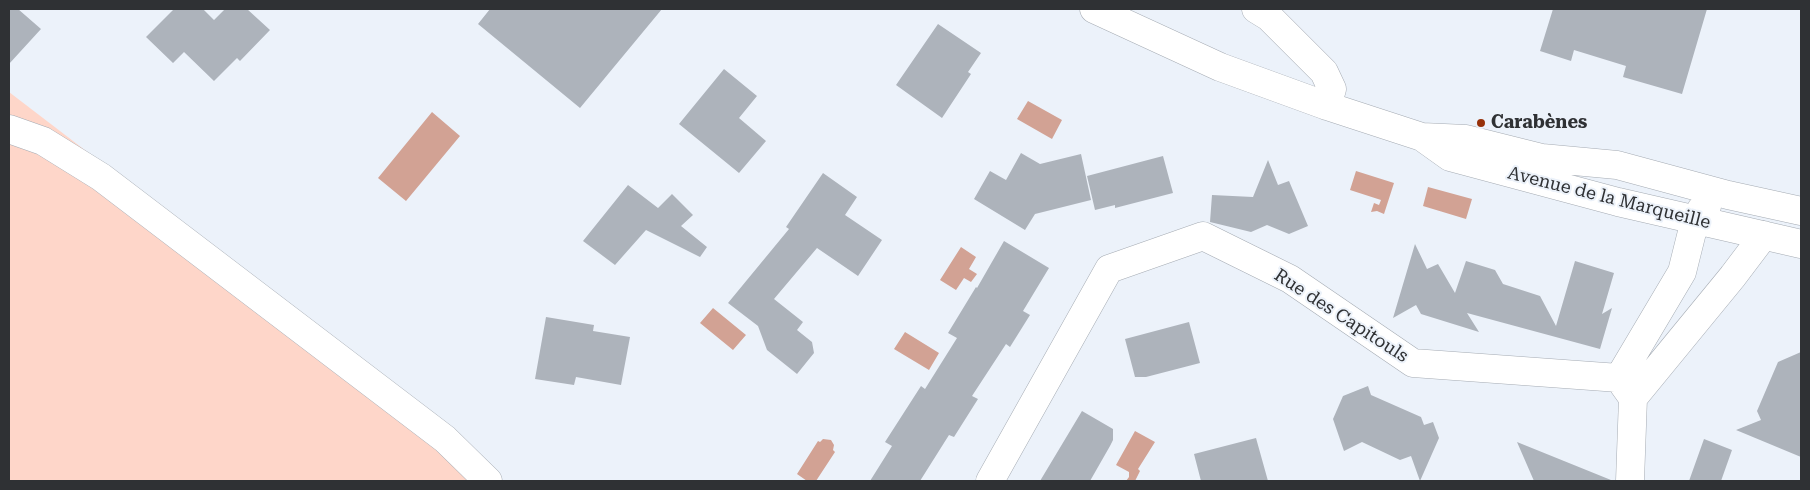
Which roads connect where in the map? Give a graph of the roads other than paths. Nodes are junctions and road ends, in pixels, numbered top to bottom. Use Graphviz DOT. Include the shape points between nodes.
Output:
graph roads {
  1 [pos="1094,9"];
  2 [pos="1256,9"];
  3 [pos="1327,106"];
  4 [pos="9,129"];
  5 [pos="1422,137"];
  6 [pos="1728,195"];
  7 [pos="1801,211"];
  8 [pos="1695,220"];
  9 [pos="1764,235"];
  10 [pos="1801,244"];
  11 [pos="1626,388"];
  12 [pos="488,481"];
  13 [pos="990,481"];
  14 [pos="1630,481"];
  1 -- 3 [label="street, Avenue de la Marqueille" via="1220,67"];
  2 -- 3 [label="street" via="1269,17 1324,72 1332,89"];
  3 -- 5 [label="street, Avenue de la Marqueille"];
  4 -- 12 [label="street" via="43,141 101,177 437,433"];
  5 -- 6 [label="street, Avenue de la Marqueille" via="1466,139 1542,158 1617,165"];
  5 -- 8 [label="street, Avenue de la Marqueille" via="1450,157"];
  6 -- 7 [label="street, Avenue de la Marqueille"];
  6 -- 8 [label="street" via="1702,208"];
  8 -- 9 [label="street, Avenue de la Marqueille"];
  8 -- 11 [label="street" via="1682,272"];
  9 -- 10 [label="street, Avenue de la Marqueille"];
  9 -- 11 [label="street" via="1738,270"];
  11 -- 13 [label="street, Rue des Capitouls" via="1413,363 1290,279 1203,236 1109,269"];
  11 -- 14 [label="street"];
}
